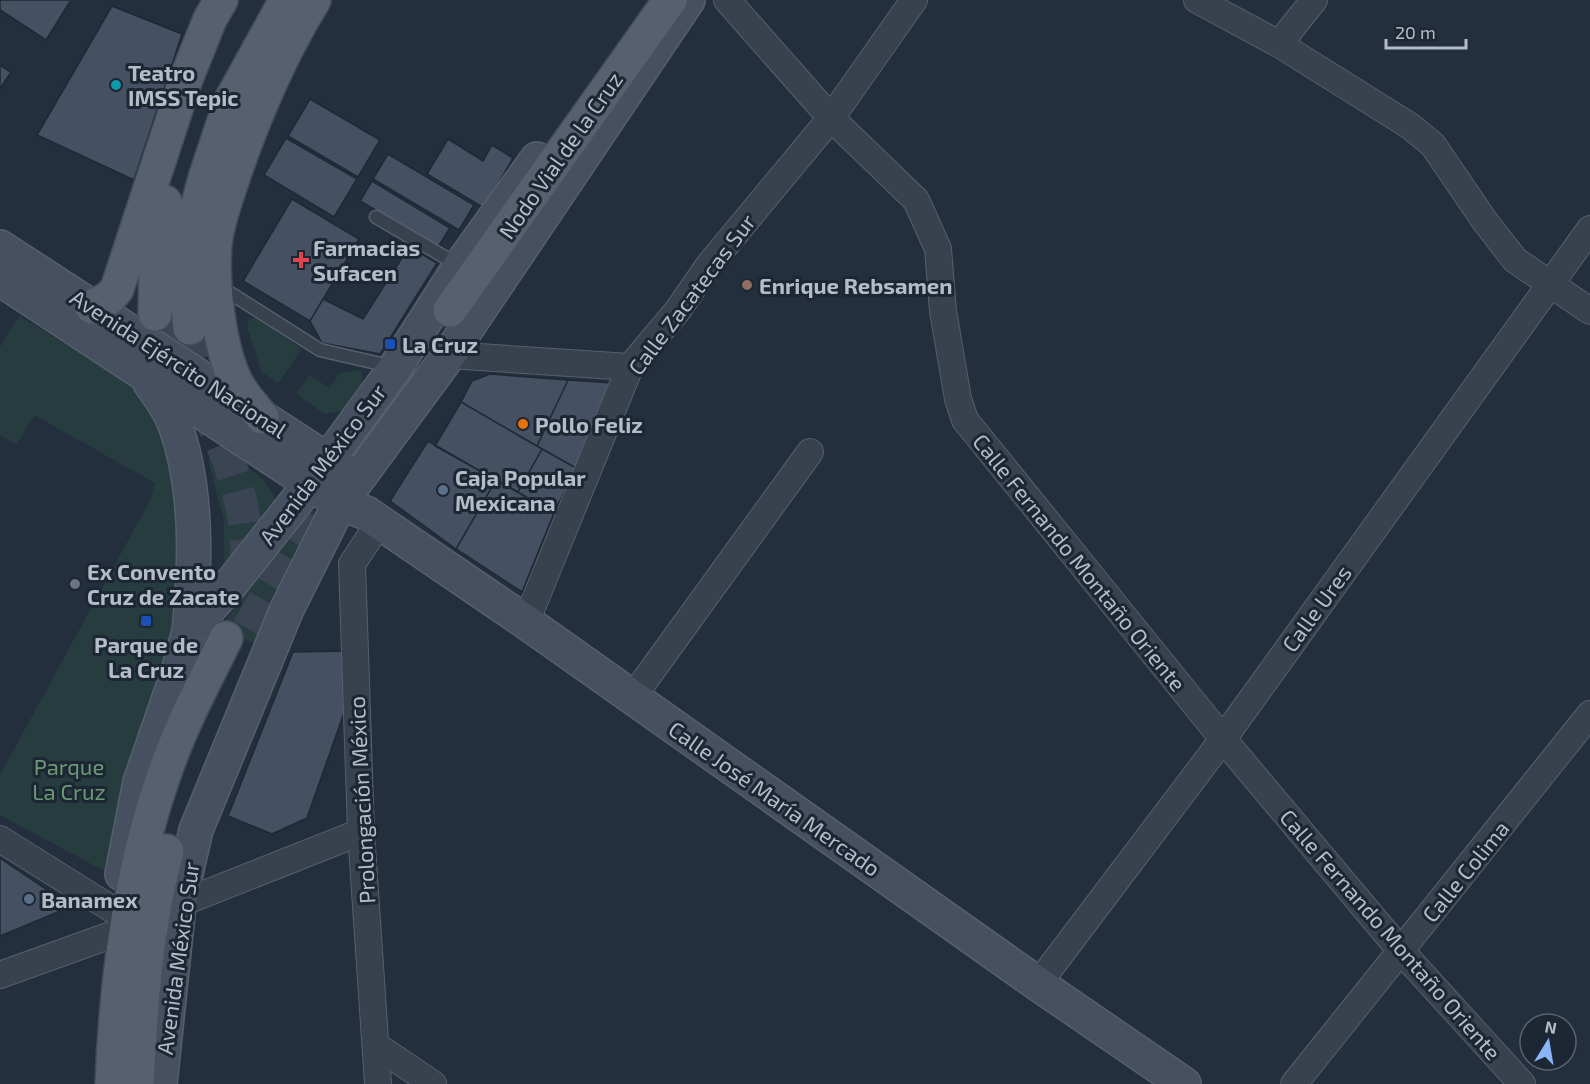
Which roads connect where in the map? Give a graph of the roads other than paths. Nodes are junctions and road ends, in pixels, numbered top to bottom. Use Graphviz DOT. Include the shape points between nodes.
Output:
graph roads {
  1 [pos="221,0"];
  2 [pos="236,0"];
  3 [pos="286,0"];
  4 [pos="314,0"];
  5 [pos="652,0"];
  6 [pos="670,0"];
  7 [pos="688,0"];
  8 [pos="727,0"];
  9 [pos="914,0"];
  10 [pos="1197,0"];
  11 [pos="1314,0"];
  12 [pos="1279,44"];
  13 [pos="831,118"];
  14 [pos="376,217"];
  15 [pos="1590,229"];
  16 [pos="0,248"];
  17 [pos="460,267"];
  18 [pos="0,279"];
  19 [pos="1550,281"];
  20 [pos="216,284"];
  21 [pos="92,307"];
  22 [pos="450,310"];
  23 [pos="1590,311"];
  24 [pos="155,314"];
  25 [pos="190,328"];
  26 [pos="449,355"];
  27 [pos="630,367"];
  28 [pos="395,368"];
  29 [pos="144,374"];
  30 [pos="262,417"];
  31 [pos="810,452"];
  32 [pos="319,471"];
  33 [pos="361,505"];
  34 [pos="526,622"];
  35 [pos="189,631"];
  36 [pos="632,698"];
  37 [pos="1590,714"];
  38 [pos="1223,739"];
  39 [pos="361,832"];
  40 [pos="0,838"];
  41 [pos="179,904"];
  42 [pos="113,923"];
  43 [pos="1401,951"];
  44 [pos="0,975"];
  45 [pos="1038,984"];
  46 [pos="377,1046"];
  47 [pos="97,1084"];
  48 [pos="112,1084"];
  49 [pos="137,1084"];
  50 [pos="160,1084"];
  51 [pos="378,1084"];
  52 [pos="433,1084"];
  53 [pos="1184,1084"];
  54 [pos="1294,1084"];
  55 [pos="1522,1084"];
  1 -- 21 [label="main road" via="186,79 117,289"];
  2 -- 24 [label="main road" via="200,77 164,204 156,259"];
  3 -- 25 [label="main road" via="231,100 190,233 185,273"];
  4 -- 20 [label="main road" via="254,116 215,243"];
  5 -- 17 [label="main road, Avenida México Sur"];
  6 -- 22 [label="main road, Nodo Vial de la Cruz"];
  7 -- 26 [label="main road, Avenida México Sur"];
  8 -- 13 [label="street, Calle Fernando Montaño Oriente"];
  9 -- 13 [label="street, Calle Zacatecas Sur"];
  10 -- 12 [label="street"];
  11 -- 12 [label="street"];
  12 -- 19 [label="street" via="1433,145 1515,260"];
  13 -- 27 [label="street, Calle Zacatecas Sur"];
  13 -- 38 [label="street, Calle Fernando Montaño Oriente" via="916,200 938,249 943,311 965,420"];
  14 -- 17 [label="lane"];
  15 -- 19 [label="street, Calle Ures"];
  16 -- 21 [label="main road, Avenida Ejército Nacional"];
  17 -- 28 [label="main road, Avenida México Sur"];
  18 -- 29 [label="main road, Avenida Ejército Nacional"];
  19 -- 23 [label="street"];
  19 -- 38 [label="street, Calle Ures"];
  20 -- 28 [label="lane" via="320,350"];
  20 -- 30 [label="main road" via="227,359 236,383"];
  21 -- 30 [label="main road, Avenida Ejército Nacional"];
  26 -- 27 [label="street"];
  26 -- 33 [label="main road, Avenida México Sur"];
  27 -- 34 [label="street, Calle Zacatecas Sur"];
  28 -- 32 [label="main road, Avenida México Sur"];
  29 -- 32 [label="main road, Avenida Ejército Nacional"];
  29 -- 35 [label="main road" via="174,423 190,488 193,598"];
  30 -- 32 [label="main road, Avenida Ejército Nacional"];
  31 -- 36 [label="street"];
  32 -- 33 [label="main road, Avenida Ejército Nacional"];
  32 -- 35 [label="main road, Avenida México Sur"];
  33 -- 34 [label="main road, Calle José María Mercado"];
  33 -- 39 [label="street, Prolongación México" via="352,564"];
  33 -- 41 [label="main road, Avenida México Sur" via="287,609 196,830"];
  34 -- 36 [label="main road, Calle José María Mercado"];
  35 -- 42 [label="main road, Avenida México Sur" via="140,782"];
  36 -- 45 [label="main road, Calle José María Mercado"];
  37 -- 43 [label="street, Calle Colima"];
  38 -- 43 [label="street, Calle Fernando Montaño Oriente"];
  38 -- 45 [label="street, Calle Ures"];
  39 -- 41 [label="street"];
  39 -- 46 [label="street, Prolongación México"];
  40 -- 42 [label="street"];
  41 -- 50 [label="main road, Avenida México Sur"];
  42 -- 44 [label="street"];
  42 -- 47 [label="main road, Avenida México Sur"];
  43 -- 54 [label="street, Calle Colima"];
  43 -- 55 [label="street, Calle Fernando Montaño Oriente"];
  45 -- 53 [label="main road, Calle José María Mercado"];
  46 -- 51 [label="street, Prolongación México"];
  46 -- 52 [label="street"];
  48 -- 49 [label="main road" via="115,1018 131,897 163,776 190,710 235,639 192,759 156,892"];
}
